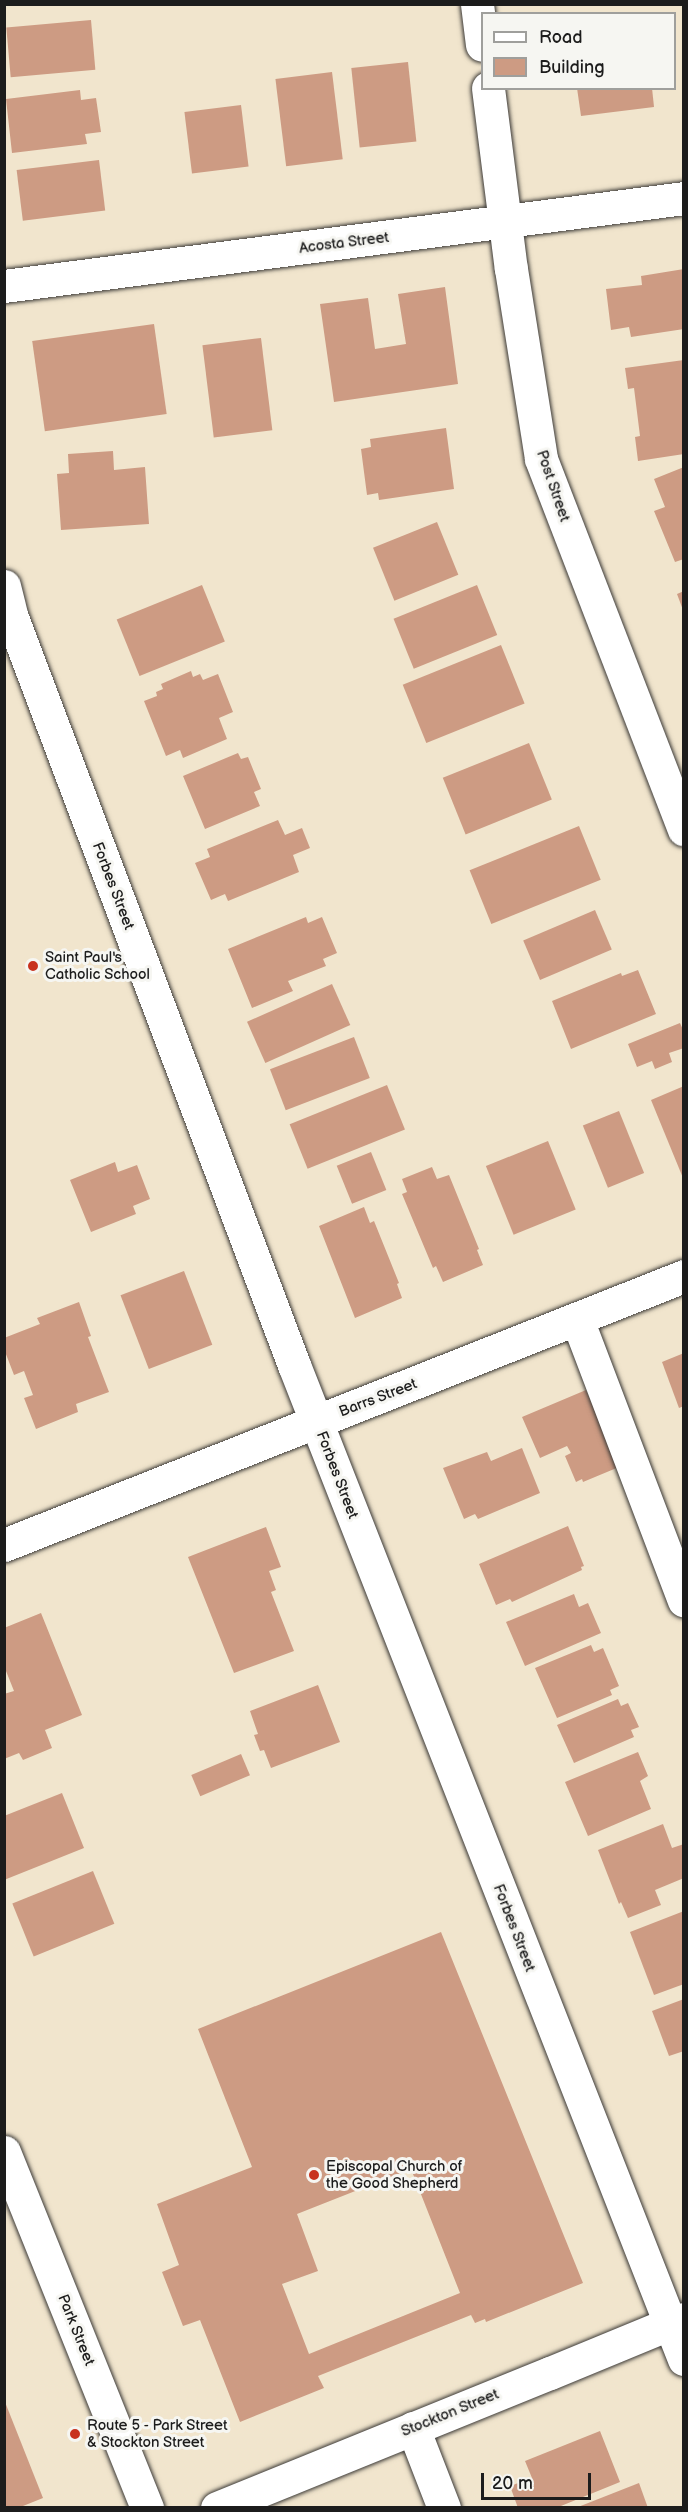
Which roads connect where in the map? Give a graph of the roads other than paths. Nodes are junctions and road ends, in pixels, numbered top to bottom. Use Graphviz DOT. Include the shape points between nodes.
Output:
graph roads {
  1 [pos="477,4"];
  2 [pos="481,31"];
  3 [pos="488,90"];
  4 [pos="684,198"];
  5 [pos="505,222"];
  6 [pos="4,286"];
  7 [pos="4,586"];
  8 [pos="684,829"];
  9 [pos="684,1276"];
  10 [pos="577,1319"];
  11 [pos="316,1422"];
  12 [pos="4,1545"];
  13 [pos="684,1600"];
  14 [pos="4,2152"];
  15 [pos="676,2322"];
  16 [pos="684,2359"];
  17 [pos="413,2428"];
  18 [pos="147,2508"];
  19 [pos="217,2508"];
  20 [pos="444,2508"];
  1 -- 2 [label="street"];
  3 -- 5 [label="street, Post Street"];
  4 -- 5 [label="street, Acosta Street"];
  5 -- 6 [label="street, Acosta Street"];
  5 -- 8 [label="street, Post Street" via="541,459"];
  7 -- 11 [label="street, Forbes Street" via="11,615"];
  9 -- 10 [label="street, Barrs Street"];
  10 -- 11 [label="street, Barrs Street"];
  10 -- 13 [label="street"];
  11 -- 12 [label="street, Barrs Street"];
  11 -- 15 [label="street, Forbes Street"];
  14 -- 18 [label="street, Park Street"];
  15 -- 16 [label="street, Forbes Street"];
  15 -- 17 [label="street, Stockton Street"];
  17 -- 19 [label="street, Stockton Street"];
  17 -- 20 [label="street"];
}
